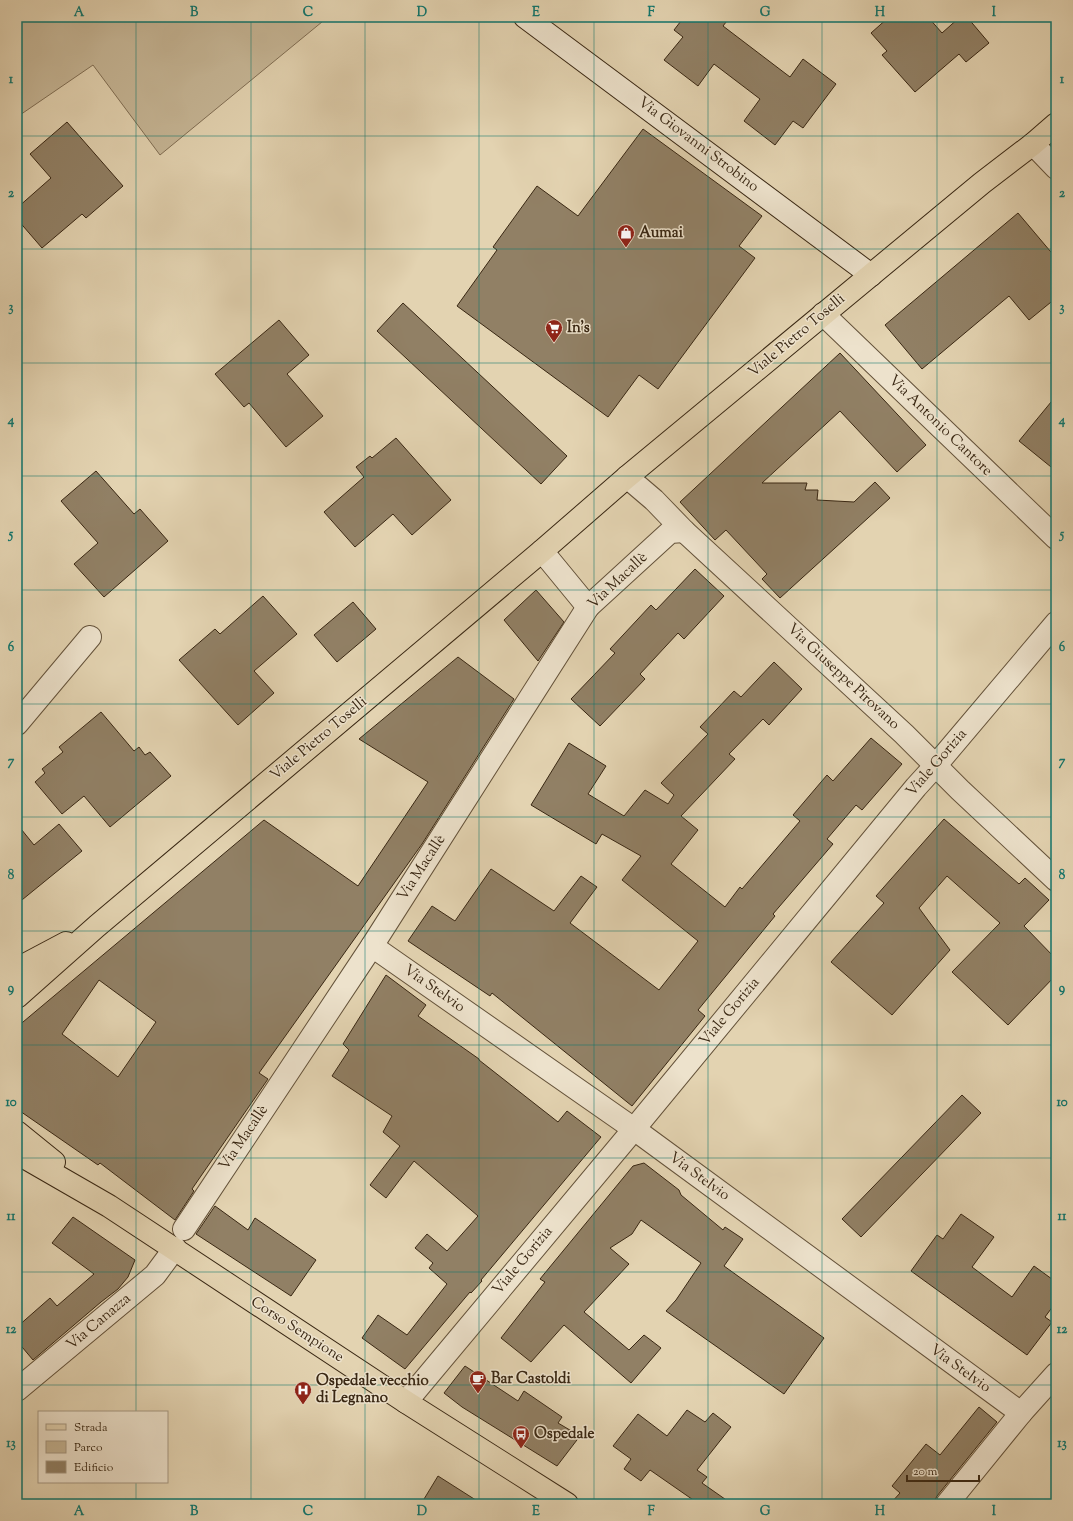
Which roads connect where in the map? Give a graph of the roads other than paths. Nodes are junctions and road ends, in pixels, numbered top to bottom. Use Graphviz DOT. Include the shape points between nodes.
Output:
graph roads {
  1 [pos="526,17"];
  2 [pos="1056,124"];
  3 [pos="1033,144"];
  4 [pos="1056,168"];
  5 [pos="871,274"];
  6 [pos="823,314"];
  7 [pos="627,477"];
  8 [pos="684,531"];
  9 [pos="1056,538"];
  10 [pos="542,551"];
  11 [pos="588,608"];
  12 [pos="1056,623"];
  13 [pos="90,638"];
  14 [pos="17,724"];
  15 [pos="936,765"];
  16 [pos="1056,880"];
  17 [pos="97,926"];
  18 [pos="372,946"];
  19 [pos="17,969"];
  20 [pos="17,997"];
  21 [pos="634,1129"];
  22 [pos="17,1132"];
  23 [pos="17,1153"];
  24 [pos="109,1206"];
  25 [pos="179,1239"];
  26 [pos="1056,1374"];
  27 [pos="17,1390"];
  28 [pos="406,1402"];
  29 [pos="1021,1414"];
  30 [pos="566,1504"];
  31 [pos="947,1504"];
  1 -- 5 [label="street, Via Giovanni Strobino"];
  2 -- 3 [label="main road, Viale Pietro Toselli"];
  3 -- 4 [label="street"];
  3 -- 5 [label="main road, Viale Pietro Toselli"];
  5 -- 6 [label="main road, Viale Pietro Toselli"];
  6 -- 7 [label="main road, Viale Pietro Toselli"];
  6 -- 9 [label="street, Via Antonio Cantore"];
  7 -- 8 [label="street, Via Giuseppe Pirovano"];
  7 -- 10 [label="main road, Viale Pietro Toselli"];
  8 -- 11 [label="street, Via Macallè" via="670,532"];
  8 -- 15 [label="street, Via Giuseppe Pirovano"];
  10 -- 11 [label="street"];
  10 -- 17 [label="main road, Viale Pietro Toselli"];
  11 -- 18 [label="street, Via Macallè"];
  12 -- 15 [label="street, Viale Gorizia"];
  13 -- 14 [label="street"];
  15 -- 16 [label="street, Via Giuseppe Pirovano"];
  15 -- 21 [label="street, Viale Gorizia"];
  17 -- 19 [label="main road, Viale Pietro Toselli"];
  17 -- 20 [label="main road, Viale Pietro Toselli"];
  18 -- 21 [label="street, Via Stelvio"];
  18 -- 25 [label="street, Via Macallè"];
  21 -- 28 [label="street, Viale Gorizia"];
  21 -- 29 [label="street, Via Stelvio"];
  22 -- 24 [label="main road, Corso Sempione"];
  23 -- 24 [label="main road, Corso Sempione"];
  24 -- 25 [label="main road, Corso Sempione"];
  25 -- 27 [label="street, Via Canazza" via="155,1275"];
  25 -- 28 [label="main road, Corso Sempione"];
  26 -- 29 [label="street"];
  28 -- 30 [label="main road, Corso Sempione"];
  29 -- 31 [label="street"];
}
